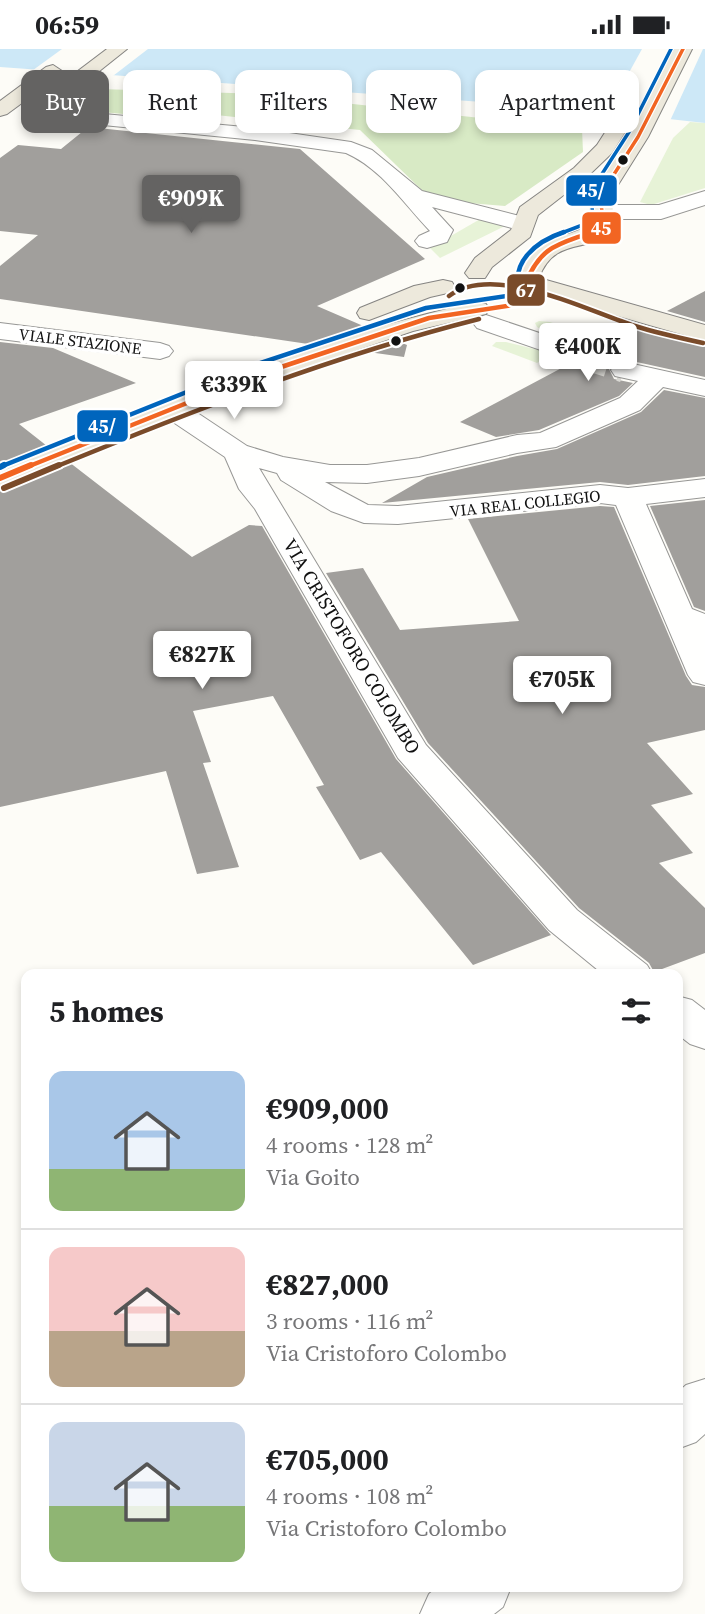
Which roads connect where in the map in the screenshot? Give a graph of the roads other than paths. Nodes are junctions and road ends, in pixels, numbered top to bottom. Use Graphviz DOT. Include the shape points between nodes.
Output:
graph roads {
  1 [pos="118,49"];
  2 [pos="662,49"];
  3 [pos="683,49"];
  4 [pos="72,57"];
  5 [pos="91,70"];
  6 [pos="4,107"];
  7 [pos="21,112"];
  8 [pos="109,120"];
  9 [pos="414,196"];
  10 [pos="701,202"];
  11 [pos="528,216"];
  12 [pos="602,220"];
  13 [pos="427,241"];
  14 [pos="477,273"];
  15 [pos="526,282"];
  16 [pos="443,287"];
  17 [pos="515,306"];
  18 [pos="481,316"];
  19 [pos="638,316"];
  20 [pos="0,331"];
  21 [pos="705,334"];
  22 [pos="160,351"];
  23 [pos="584,357"];
  24 [pos="624,370"];
  25 [pos="658,377"];
  26 [pos="705,388"];
  27 [pos="174,410"];
  28 [pos="237,452"];
  29 [pos="0,454"];
  30 [pos="278,465"];
  31 [pos="419,467"];
  32 [pos="0,478"];
  33 [pos="705,488"];
  34 [pos="628,497"];
  35 [pos="397,515"];
  36 [pos="692,621"];
  37 [pos="705,675"];
  38 [pos="624,969"];
  39 [pos="683,1016"];
  40 [pos="705,1033"];
  41 [pos="705,1402"];
  42 [pos="683,1420"];
  43 [pos="476,1592"];
  44 [pos="450,1614"];
  1 -- 5 [label="main road"];
  2 -- 11 [label="main road" via="605,149"];
  3 -- 12 [label="main road" via="638,137 600,196"];
  4 -- 6 [label="main road"];
  6 -- 7 [label="main road"];
  8 -- 9 [label="street" via="351,148 365,154"];
  9 -- 11 [label="street" via="444,205"];
  9 -- 13 [label="street" via="442,230 439,237"];
  10 -- 12 [label="street" via="628,225"];
  11 -- 12 [label="main road" via="569,204"];
  11 -- 14 [label="main road" via="514,241 483,263"];
  12 -- 15 [label="main road" via="551,245 531,262"];
  14 -- 15 [label="main road"];
  14 -- 16 [label="main road" via="455,278"];
  15 -- 17 [label="main road" via="532,287 532,298"];
  15 -- 19 [label="main road"];
  16 -- 18 [label="main road" via="446,297"];
  16 -- 29 [label="main road"];
  17 -- 18 [label="main road"];
  17 -- 19 [label="main road"];
  18 -- 23 [label="street"];
  18 -- 27 [label="main road" via="406,325 257,375"];
  19 -- 21 [label="main road"];
  20 -- 22 [label="street, VIALE STAZIONE"];
  24 -- 25 [label="street"];
  25 -- 26 [label="street"];
  25 -- 31 [label="street" via="630,404 546,441"];
  27 -- 28 [label="street"];
  27 -- 32 [label="main road"];
  28 -- 30 [label="street"];
  28 -- 38 [label="street, VIA CRISTOFORO COLOMBO" via="254,489 411,750 563,920"];
  30 -- 31 [label="street" via="330,474"];
  30 -- 35 [label="street, VIA REAL COLLEGIO" via="342,505 364,514"];
  31 -- 35 [label="street" via="395,484 383,502"];
  33 -- 34 [label="street"];
  34 -- 35 [label="street, VIA REAL COLLEGIO" via="600,494"];
  34 -- 36 [label="street, VIA REAL COLLEGIO"];
  36 -- 37 [label="street, VIA REAL COLLEGIO"];
  39 -- 40 [label="street"];
  41 -- 42 [label="street"];
  43 -- 44 [label="street"];
}
